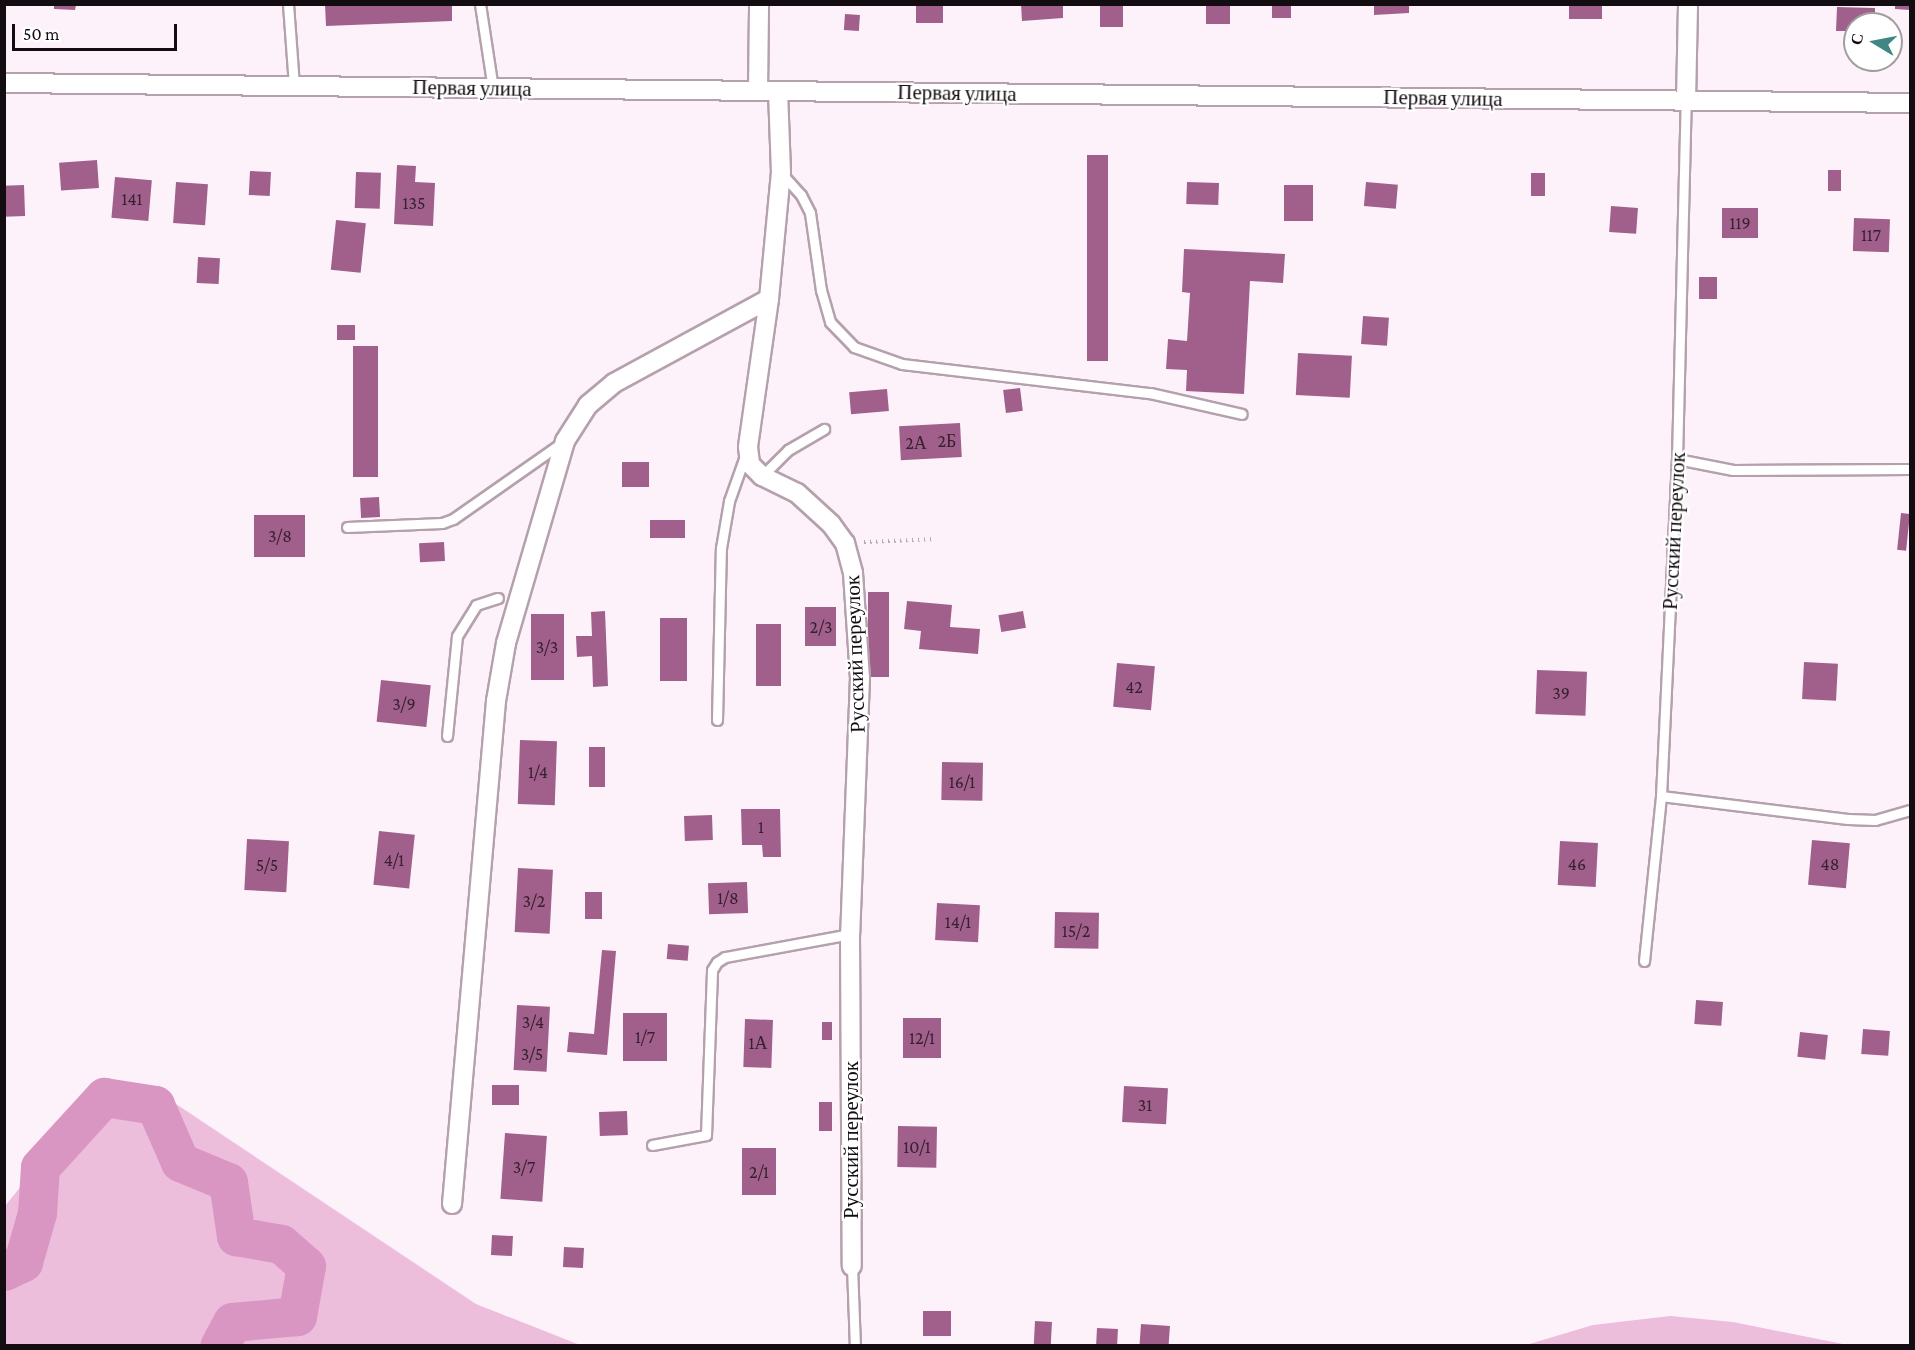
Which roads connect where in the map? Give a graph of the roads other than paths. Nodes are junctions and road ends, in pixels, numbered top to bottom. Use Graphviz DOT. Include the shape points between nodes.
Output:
graph roads {
  1 [pos="288,4"];
  2 [pos="480,4"];
  3 [pos="759,4"];
  4 [pos="1688,4"];
  5 [pos="4,83"];
  6 [pos="294,86"];
  7 [pos="493,89"];
  8 [pos="758,91"];
  9 [pos="778,91"];
  10 [pos="1686,101"];
  11 [pos="1911,103"];
  12 [pos="781,172"];
  13 [pos="769,299"];
  14 [pos="1242,414"];
  15 [pos="824,429"];
  16 [pos="565,441"];
  17 [pos="748,447"];
  18 [pos="1677,459"];
  19 [pos="1911,469"];
  20 [pos="762,476"];
  21 [pos="347,527"];
  22 [pos="498,598"];
  23 [pos="717,720"];
  24 [pos="447,736"];
  25 [pos="1661,796"];
  26 [pos="1911,810"];
  27 [pos="850,934"];
  28 [pos="1644,961"];
  29 [pos="652,1145"];
  30 [pos="452,1204"];
  31 [pos="852,1266"];
  32 [pos="855,1346"];
  1 -- 6 [label="lane"];
  2 -- 7 [label="lane"];
  3 -- 8 [label="street"];
  4 -- 10 [label="street"];
  5 -- 6 [label="street, Первая улица"];
  6 -- 7 [label="street, Первая улица"];
  7 -- 8 [label="street, Первая улица"];
  8 -- 9 [label="street, Первая улица"];
  9 -- 10 [label="street, Первая улица"];
  9 -- 12 [label="street"];
  10 -- 11 [label="street, Первая улица"];
  10 -- 18 [label="lane, Русский переулок"];
  12 -- 13 [label="street"];
  12 -- 14 [label="lane" via="801,195 810,213 821,290 830,322 854,347 902,364 1150,393"];
  13 -- 16 [label="street" via="614,383 588,405"];
  13 -- 17 [label="street"];
  15 -- 20 [label="lane" via="788,450"];
  16 -- 21 [label="lane" via="453,519"];
  16 -- 30 [label="street" via="506,643 496,701"];
  17 -- 20 [label="street" via="750,465"];
  17 -- 23 [label="lane" via="729,501 721,548"];
  18 -- 19 [label="lane" via="1733,470"];
  18 -- 25 [label="lane, Русский переулок"];
  20 -- 27 [label="street, Русский переулок" via="797,493 845,543 853,573 860,678"];
  22 -- 24 [label="lane" via="476,605 457,636"];
  25 -- 26 [label="lane" via="1848,819 1875,820"];
  25 -- 28 [label="lane, Русский переулок"];
  27 -- 29 [label="lane" via="725,957 717,962 712,970 706,1134"];
  27 -- 31 [label="street, Русский переулок"];
  31 -- 32 [label="lane"];
}
